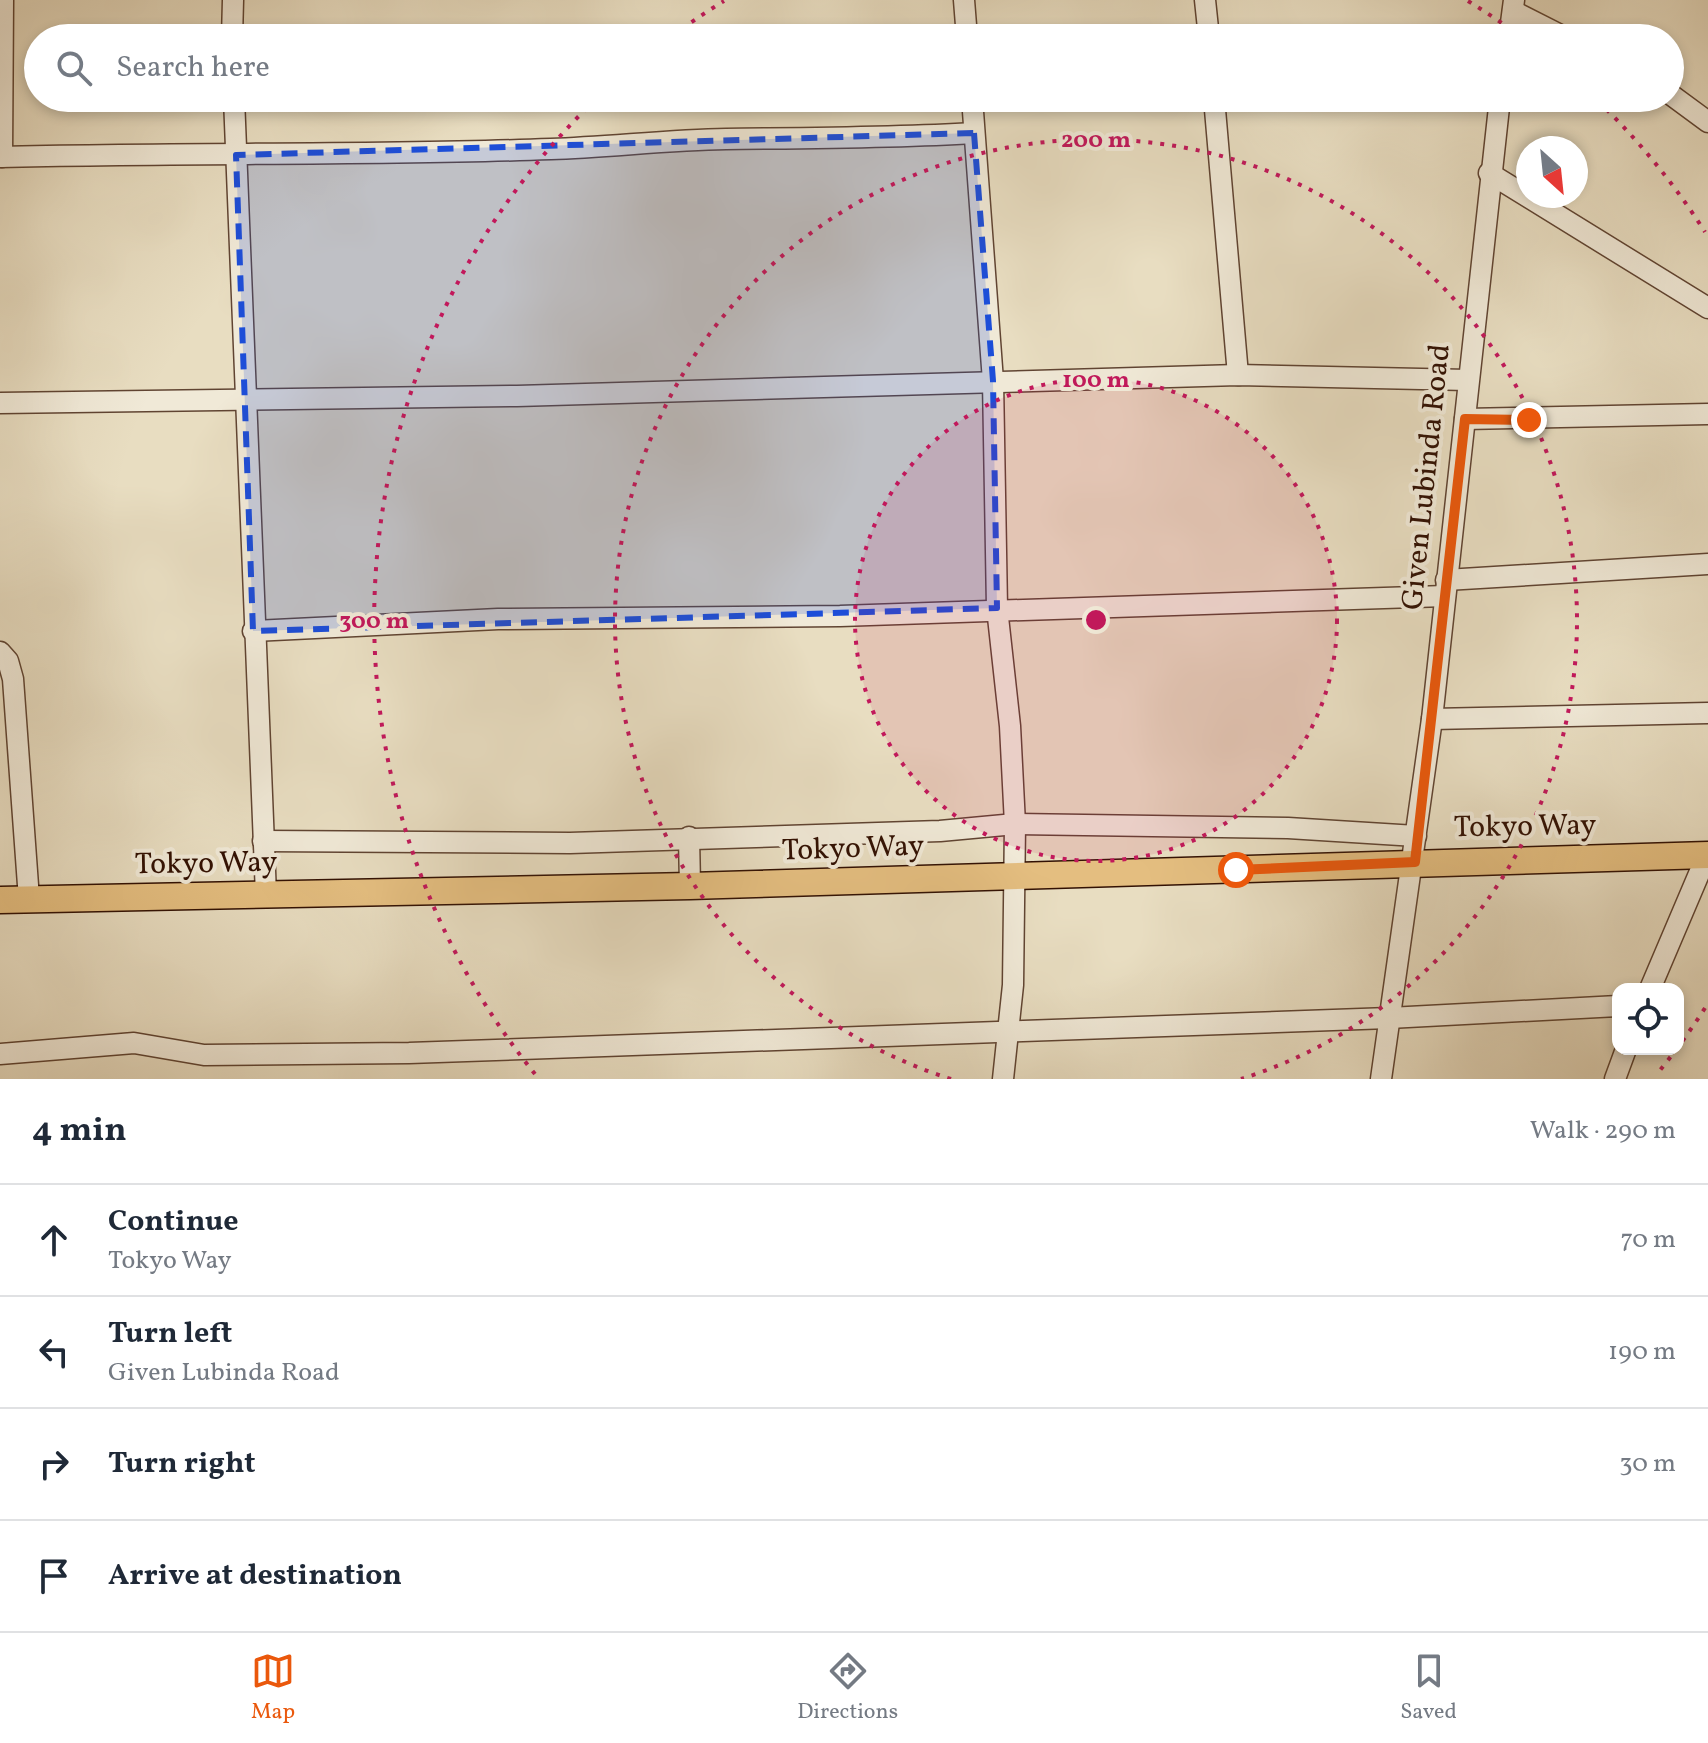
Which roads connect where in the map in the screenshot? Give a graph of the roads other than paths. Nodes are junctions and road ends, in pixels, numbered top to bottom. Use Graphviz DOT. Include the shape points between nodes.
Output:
graph roads {
  1 [pos="3,0"];
  2 [pos="233,0"];
  3 [pos="964,0"];
  4 [pos="1205,0"];
  5 [pos="1513,5"];
  6 [pos="232,24"];
  7 [pos="966,24"];
  8 [pos="1208,24"];
  9 [pos="1544,24"];
  10 [pos="1684,104"];
  11 [pos="234,112"];
  12 [pos="973,112"];
  13 [pos="1215,112"];
  14 [pos="1498,112"];
  15 [pos="1708,122"];
  16 [pos="974,133"];
  17 [pos="236,155"];
  18 [pos="1,157"];
  19 [pos="1489,173"];
  20 [pos="1708,308"];
  21 [pos="1238,375"];
  22 [pos="1468,380"];
  23 [pos="993,381"];
  24 [pos="248,399"];
  25 [pos="0,403"];
  26 [pos="1708,414"];
  27 [pos="1465,419"];
  28 [pos="1708,564"];
  29 [pos="1446,588"];
  30 [pos="997,608"];
  31 [pos="253,631"];
  32 [pos="0,652"];
  33 [pos="1708,713"];
  34 [pos="1432,719"];
  35 [pos="1015,824"];
  36 [pos="689,837"];
  37 [pos="263,841"];
  38 [pos="1416,849"];
  39 [pos="1708,855"];
  40 [pos="1016,875"];
  41 [pos="690,886"];
  42 [pos="266,895"];
  43 [pos="29,899"];
  44 [pos="0,900"];
  45 [pos="1653,983"];
  46 [pos="1612,1006"];
  47 [pos="1389,1018"];
  48 [pos="1009,1031"];
  49 [pos="0,1054"];
  50 [pos="1624,1055"];
  51 [pos="1003,1079"];
  52 [pos="1381,1079"];
  53 [pos="1615,1079"];
  1 -- 18 [label="street"];
  2 -- 6 [label="street"];
  3 -- 7 [label="street"];
  4 -- 8 [label="street"];
  5 -- 9 [label="street"];
  10 -- 15 [label="street"];
  11 -- 17 [label="street"];
  12 -- 16 [label="street"];
  13 -- 21 [label="street"];
  14 -- 19 [label="street, Given Lubinda Road"];
  16 -- 17 [label="street"];
  16 -- 23 [label="street"];
  17 -- 18 [label="street"];
  17 -- 24 [label="street"];
  19 -- 20 [label="street"];
  19 -- 22 [label="street, Given Lubinda Road"];
  21 -- 22 [label="street"];
  21 -- 23 [label="street"];
  22 -- 27 [label="street, Given Lubinda Road"];
  23 -- 24 [label="street"];
  23 -- 30 [label="street"];
  24 -- 25 [label="street"];
  24 -- 31 [label="street"];
  26 -- 27 [label="street"];
  27 -- 29 [label="street, Given Lubinda Road"];
  28 -- 29 [label="street"];
  29 -- 30 [label="street"];
  29 -- 34 [label="street, Given Lubinda Road"];
  30 -- 31 [label="street" via="840,616 498,619"];
  30 -- 35 [label="street"];
  31 -- 37 [label="street"];
  32 -- 43 [label="street" via="13,679"];
  33 -- 34 [label="street"];
  34 -- 38 [label="street, Given Lubinda Road"];
  35 -- 36 [label="street" via="940,831"];
  35 -- 38 [label="street" via="1288,828"];
  35 -- 40 [label="street"];
  36 -- 37 [label="street" via="528,843"];
  36 -- 41 [label="street"];
  37 -- 42 [label="street"];
  38 -- 39 [label="main road, Tokyo Way"];
  38 -- 40 [label="main road, Tokyo Way"];
  38 -- 47 [label="street, Given Lubinda Road"];
  39 -- 45 [label="street"];
  40 -- 41 [label="main road, Tokyo Way"];
  40 -- 48 [label="street"];
  41 -- 42 [label="main road, Tokyo Way"];
  42 -- 43 [label="main road, Tokyo Way"];
  43 -- 44 [label="main road, Tokyo Way"];
  46 -- 47 [label="street"];
  47 -- 48 [label="street"];
  47 -- 52 [label="street, Given Lubinda Road"];
  48 -- 49 [label="street" via="409,1053 204,1055 134,1043"];
  48 -- 51 [label="street"];
  50 -- 53 [label="street"];
}
